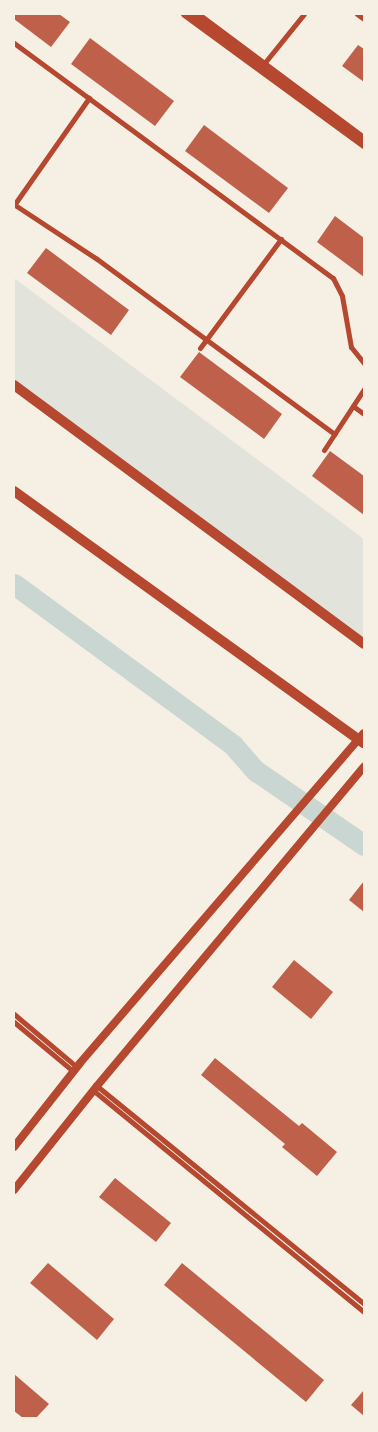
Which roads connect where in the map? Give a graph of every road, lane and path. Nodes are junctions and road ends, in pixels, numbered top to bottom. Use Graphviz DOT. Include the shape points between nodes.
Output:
graph roads {
  1 [pos="185,14"];
  2 [pos="196,14"];
  3 [pos="304,14"];
  4 [pos="357,14"];
  5 [pos="364,19"];
  6 [pos="14,43"];
  7 [pos="262,66"];
  8 [pos="89,98"];
  9 [pos="364,139"];
  10 [pos="364,145"];
  11 [pos="14,205"];
  12 [pos="281,239"];
  13 [pos="207,339"];
  14 [pos="200,348"];
  15 [pos="364,363"];
  16 [pos="14,385"];
  17 [pos="364,390"];
  18 [pos="353,406"];
  19 [pos="364,414"];
  20 [pos="334,434"];
  21 [pos="324,450"];
  22 [pos="14,492"];
  23 [pos="364,644"];
  24 [pos="363,738"];
  25 [pos="364,766"];
  26 [pos="14,1014"];
  27 [pos="14,1022"];
  28 [pos="75,1069"];
  29 [pos="95,1088"];
  30 [pos="14,1147"];
  31 [pos="14,1190"];
  32 [pos="364,1304"];
  33 [pos="364,1312"];
  1 -- 7 [label="street"];
  2 -- 7 [label="street"];
  3 -- 7 [label="street"];
  4 -- 5 [label="street"];
  6 -- 8 [label="street"];
  7 -- 9 [label="street"];
  7 -- 10 [label="street"];
  8 -- 11 [label="street"];
  8 -- 12 [label="street"];
  11 -- 13 [label="street"];
  12 -- 13 [label="street"];
  12 -- 15 [label="street" via="334,278 342,296 351,347"];
  13 -- 14 [label="street"];
  13 -- 20 [label="street"];
  16 -- 23 [label="main road"];
  17 -- 18 [label="street"];
  18 -- 19 [label="street"];
  18 -- 20 [label="street"];
  20 -- 21 [label="street"];
  22 -- 24 [label="main road"];
  24 -- 28 [label="street"];
  25 -- 29 [label="street"];
  26 -- 28 [label="street"];
  27 -- 28 [label="street"];
  28 -- 30 [label="street"];
  29 -- 31 [label="street"];
  29 -- 32 [label="street"];
  29 -- 33 [label="street"];
}
